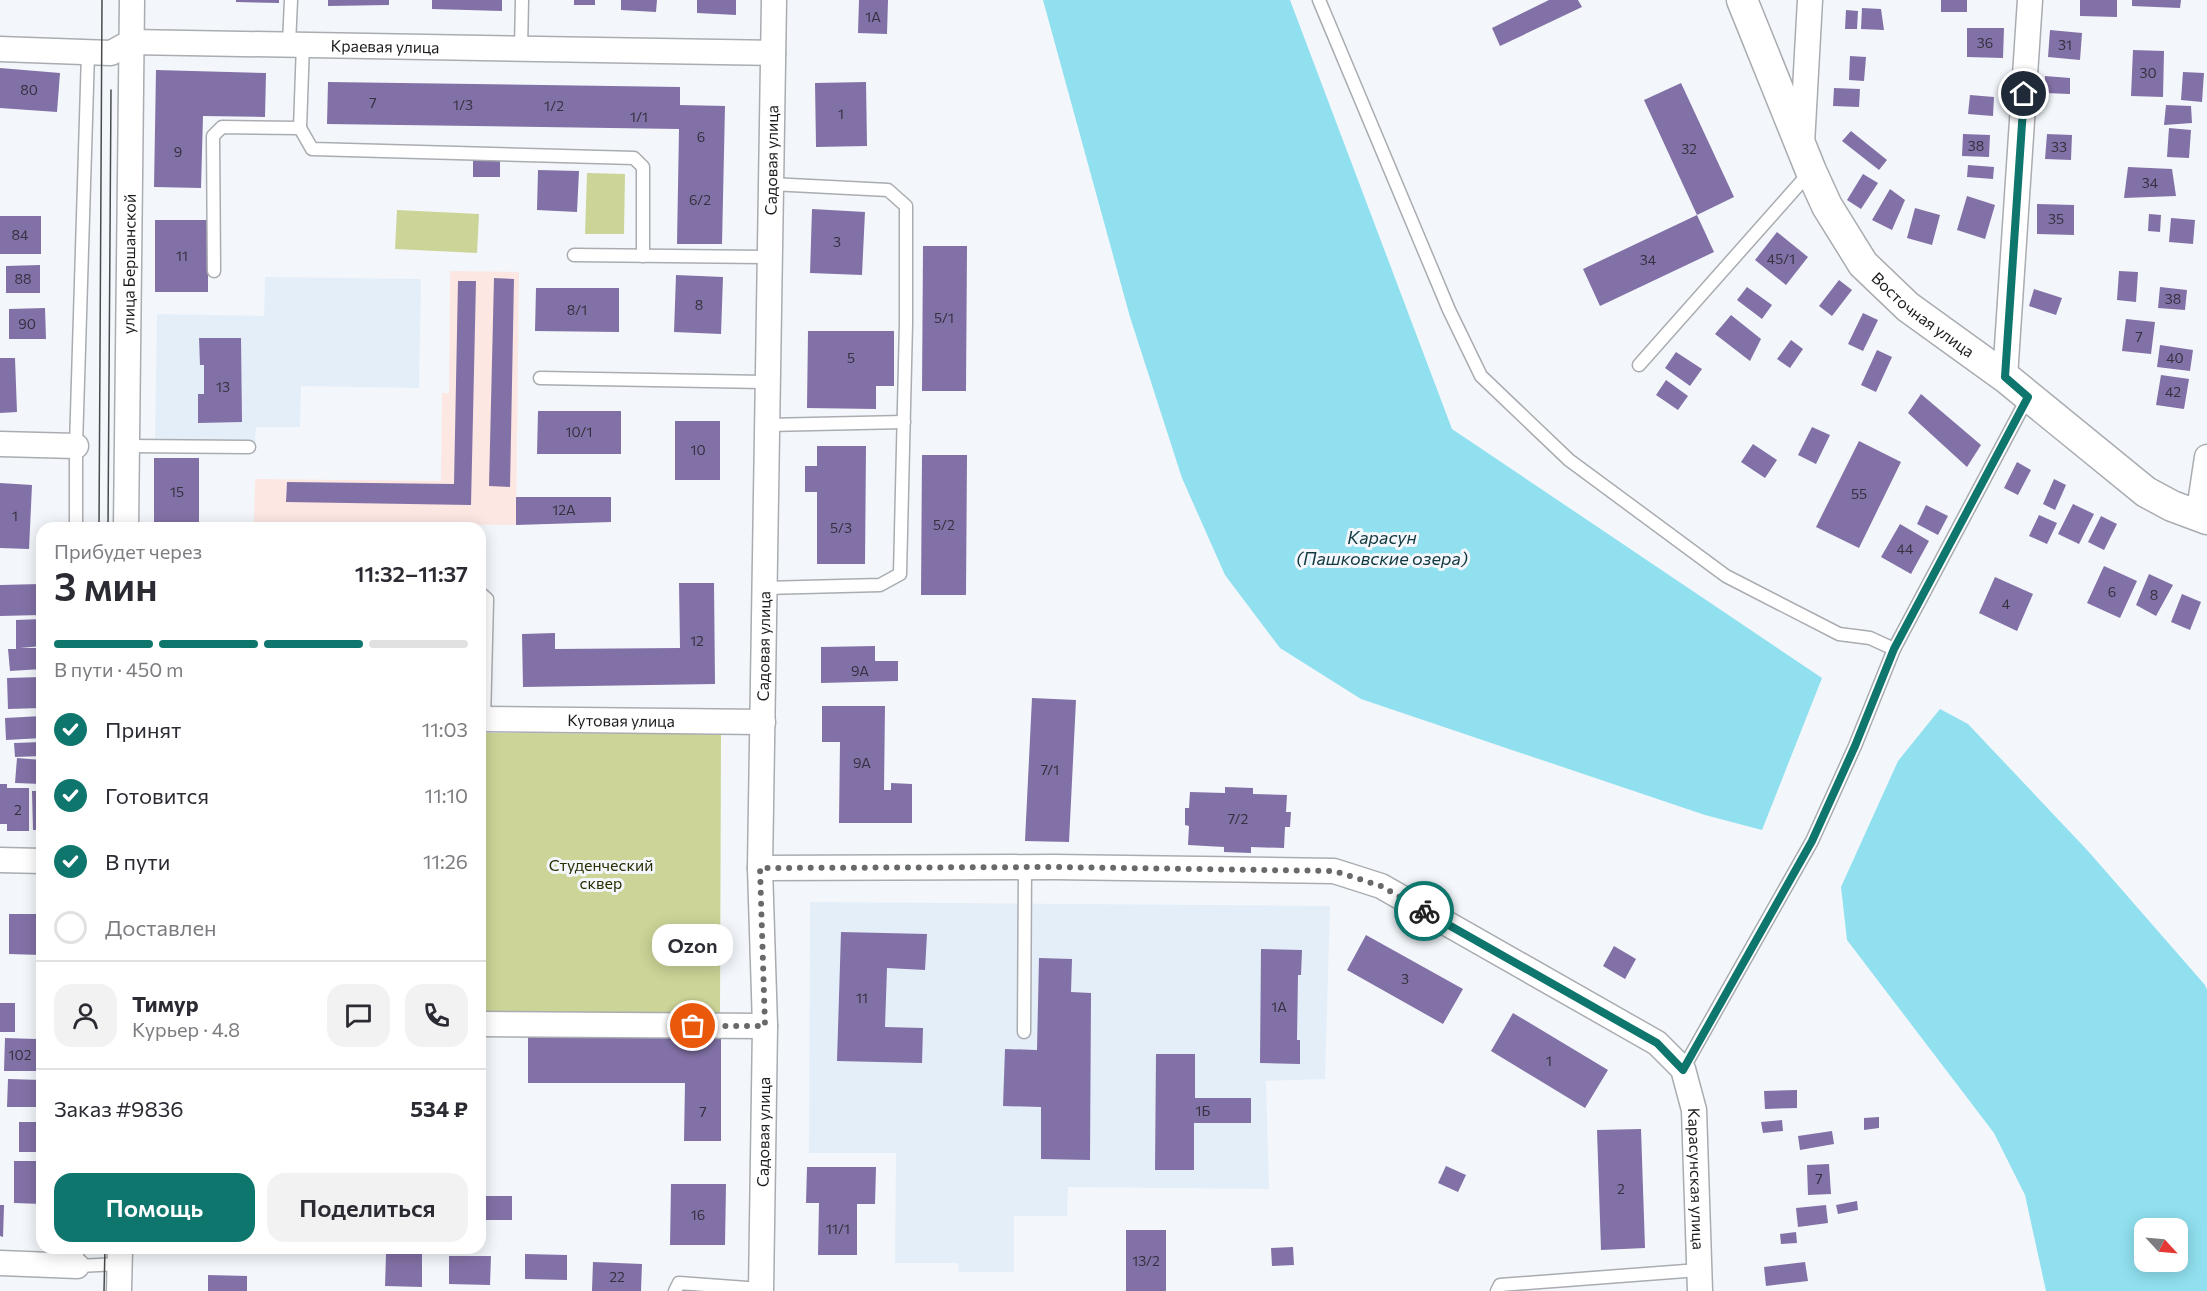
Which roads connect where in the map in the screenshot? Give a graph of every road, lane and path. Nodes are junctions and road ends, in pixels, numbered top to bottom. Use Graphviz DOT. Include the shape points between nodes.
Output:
graph roads {
  1 [pos="132,0"];
  2 [pos="291,0"];
  3 [pos="522,0"];
  4 [pos="774,0"];
  5 [pos="1319,0"];
  6 [pos="1742,0"];
  7 [pos="1810,0"];
  8 [pos="2030,0"];
  9 [pos="131,42"];
  10 [pos="296,44"];
  11 [pos="521,48"];
  12 [pos="0,49"];
  13 [pos="88,53"];
  14 [pos="773,53"];
  15 [pos="300,128"];
  16 [pos="1806,161"];
  17 [pos="771,184"];
  18 [pos="574,255"];
  19 [pos="643,256"];
  20 [pos="770,257"];
  21 [pos="214,271"];
  22 [pos="1639,365"];
  23 [pos="2005,377"];
  24 [pos="540,378"];
  25 [pos="768,382"];
  26 [pos="2028,397"];
  27 [pos="904,422"];
  28 [pos="767,425"];
  29 [pos="0,444"];
  30 [pos="76,446"];
  31 [pos="127,446"];
  32 [pos="249,447"];
  33 [pos="2207,457"];
  34 [pos="2202,518"];
  35 [pos="76,522"];
  36 [pos="126,522"];
  37 [pos="765,588"];
  38 [pos="486,598"];
  39 [pos="486,623"];
  40 [pos="1894,649"];
  41 [pos="486,719"];
  42 [pos="763,722"];
  43 [pos="0,860"];
  44 [pos="36,861"];
  45 [pos="1025,867"];
  46 [pos="760,868"];
  47 [pos="486,1024"];
  48 [pos="765,1026"];
  49 [pos="1024,1032"];
  50 [pos="1683,1070"];
  51 [pos="120,1256"];
  52 [pos="77,1257"];
  53 [pos="0,1263"];
  54 [pos="1699,1280"];
  55 [pos="761,1290"];
  56 [pos="119,1291"];
  57 [pos="675,1291"];
  58 [pos="1497,1291"];
  1 -- 9 [label="street, улица Бершанской"];
  2 -- 10 [label="lane"];
  3 -- 11 [label="lane"];
  4 -- 14 [label="street, Садовая улица"];
  5 -- 40 [label="lane" via="1449,310 1481,376 1569,460 1726,576 1839,634 1870,638"];
  6 -- 16 [label="street, Восточная улица"];
  7 -- 16 [label="street"];
  8 -- 23 [label="street"];
  9 -- 10 [label="street, Краевая улица"];
  9 -- 13 [label="street, Краевая улица" via="111,54"];
  9 -- 31 [label="street, улица Бершанской"];
  10 -- 11 [label="street, Краевая улица"];
  10 -- 15 [label="lane"];
  11 -- 14 [label="street, Краевая улица"];
  12 -- 13 [label="street, Краевая улица"];
  13 -- 30 [label="lane"];
  14 -- 17 [label="street, Садовая улица"];
  15 -- 19 [label="lane" via="312,149 634,158 643,167"];
  15 -- 21 [label="lane" via="222,127 213,136"];
  16 -- 22 [label="lane"];
  16 -- 23 [label="street, Восточная улица" via="1827,206 1863,264 1908,307"];
  17 -- 20 [label="street, Садовая улица"];
  17 -- 27 [label="lane" via="888,190 906,206"];
  18 -- 19 [label="lane"];
  19 -- 20 [label="lane"];
  20 -- 25 [label="street, Садовая улица"];
  23 -- 26 [label="street, Восточная улица"];
  24 -- 25 [label="lane"];
  25 -- 28 [label="street, Садовая улица"];
  26 -- 34 [label="street, Восточная улица" via="2146,492"];
  26 -- 40 [label="lane"];
  27 -- 28 [label="lane"];
  27 -- 37 [label="lane" via="900,574 880,585"];
  28 -- 37 [label="street, Садовая улица"];
  29 -- 30 [label="street"];
  30 -- 35 [label="lane"];
  31 -- 32 [label="lane"];
  31 -- 36 [label="street, улица Бершанской"];
  33 -- 34 [label="street"];
  37 -- 42 [label="street, Садовая улица"];
  38 -- 39 [label="lane"];
  40 -- 50 [label="lane" via="1812,841"];
  41 -- 42 [label="street, Кутовая улица"];
  42 -- 46 [label="street, Садовая улица"];
  43 -- 44 [label="street"];
  45 -- 46 [label="street"];
  45 -- 49 [label="lane"];
  45 -- 50 [label="street" via="1334,871 1381,886 1657,1043"];
  46 -- 48 [label="street, Садовая улица"];
  47 -- 48 [label="street"];
  48 -- 55 [label="street, Садовая улица"];
  50 -- 54 [label="street, Карасунская улица" via="1694,1110"];
  51 -- 52 [label="lane"];
  51 -- 56 [label="street"];
  52 -- 53 [label="street"];
  54 -- 58 [label="lane" via="1500,1285"];
  55 -- 57 [label="lane" via="679,1283"];
}
